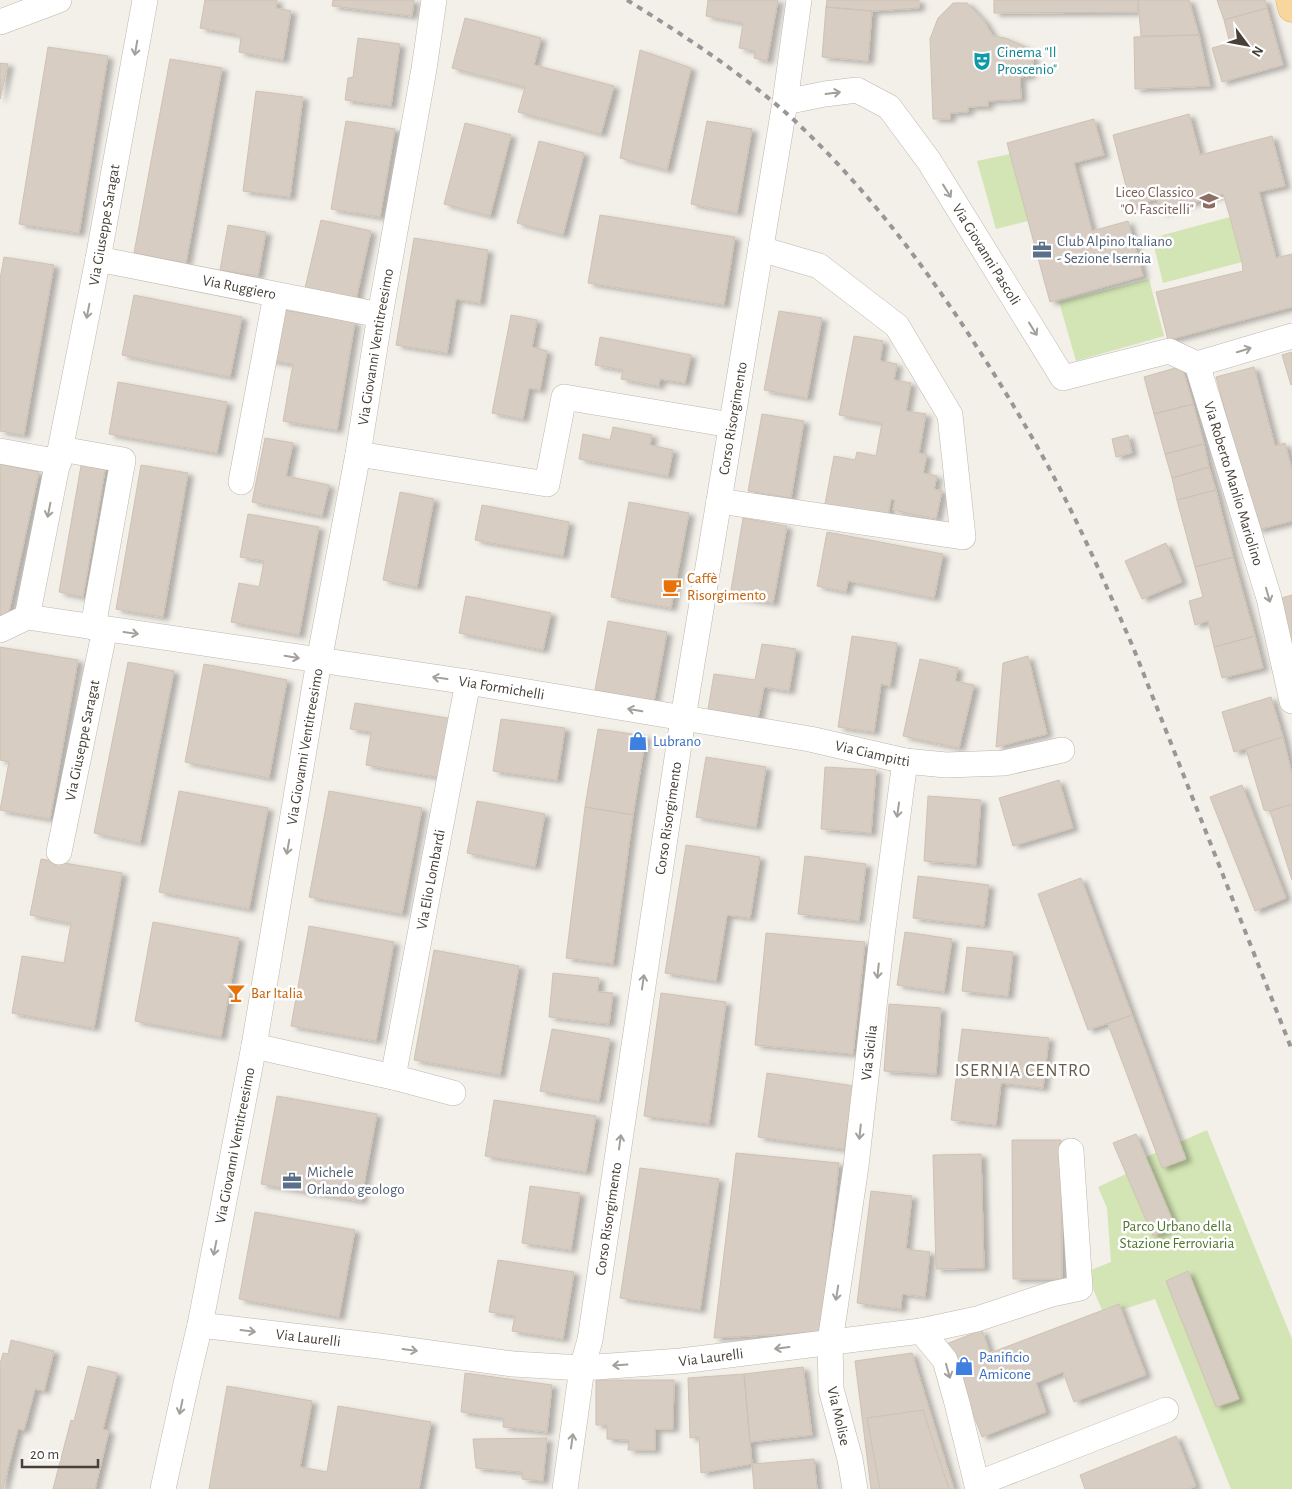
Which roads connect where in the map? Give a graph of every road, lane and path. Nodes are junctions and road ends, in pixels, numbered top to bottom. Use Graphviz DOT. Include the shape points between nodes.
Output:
graph roads {
  1 [pos="59,0"];
  2 [pos="145,0"];
  3 [pos="434,0"];
  4 [pos="799,0"];
  5 [pos="1290,0"];
  6 [pos="1292,8"];
  7 [pos="0,22"];
  8 [pos="785,102"];
  9 [pos="761,249"];
  10 [pos="98,258"];
  11 [pos="276,295"];
  12 [pos="380,315"];
  13 [pos="1292,336"];
  14 [pos="1197,364"];
  15 [pos="731,426"];
  16 [pos="0,452"];
  17 [pos="358,454"];
  18 [pos="60,456"];
  19 [pos="241,482"];
  20 [pos="719,501"];
  21 [pos="27,617"];
  22 [pos="99,628"];
  23 [pos="0,630"];
  24 [pos="319,661"];
  25 [pos="468,682"];
  26 [pos="1292,701"];
  27 [pos="683,718"];
  28 [pos="1062,750"];
  29 [pos="905,761"];
  30 [pos="60,852"];
  31 [pos="254,1046"];
  32 [pos="393,1076"];
  33 [pos="453,1093"];
  34 [pos="1071,1151"];
  35 [pos="200,1325"];
  36 [pos="921,1331"];
  37 [pos="830,1342"];
  38 [pos="582,1368"];
  39 [pos="1166,1410"];
  40 [pos="977,1486"];
  41 [pos="163,1489"];
  42 [pos="565,1489"];
  43 [pos="855,1489"];
  1 -- 7 [label="street"];
  2 -- 10 [label="street, Via Giuseppe Saragat, one-way"];
  3 -- 12 [label="street, Via Giovanni Ventitreesimo"];
  4 -- 8 [label="street, Corso Risorgimento"];
  5 -- 6 [label="main road"];
  8 -- 9 [label="street, Corso Risorgimento"];
  8 -- 14 [label="street, Via Giovanni Pascoli, one-way" via="858,90 888,107 929,161 1063,378 1170,351"];
  9 -- 15 [label="street, Corso Risorgimento"];
  9 -- 20 [label="street" via="819,266 897,326 950,416 963,537"];
  10 -- 11 [label="street, Via Ruggiero"];
  10 -- 18 [label="street, Via Giuseppe Saragat, one-way"];
  11 -- 12 [label="street, Via Ruggiero"];
  11 -- 19 [label="street"];
  12 -- 17 [label="street, Via Giovanni Ventitreesimo"];
  14 -- 13 [label="street, one-way"];
  14 -- 26 [label="street, Via Roberto Manlio Mariolino, one-way" via="1269,598"];
  15 -- 17 [label="street" via="564,396 547,484"];
  15 -- 20 [label="street, Corso Risorgimento"];
  16 -- 18 [label="street, Via Giuseppe Saragat"];
  17 -- 24 [label="street, Via Giovanni Ventitreesimo"];
  18 -- 21 [label="street, Via Giuseppe Saragat, one-way"];
  18 -- 22 [label="street, Via Giuseppe Saragat" via="123,460"];
  20 -- 27 [label="street, Corso Risorgimento"];
  21 -- 22 [label="street"];
  21 -- 23 [label="street"];
  22 -- 24 [label="street, one-way"];
  22 -- 30 [label="street, Via Giuseppe Saragat"];
  25 -- 24 [label="street, Via Formichelli, one-way"];
  24 -- 31 [label="street, Via Giovanni Ventitreesimo, one-way"];
  27 -- 25 [label="street, Via Formichelli, one-way"];
  25 -- 32 [label="street, Via Elio Lombardi"];
  27 -- 29 [label="street, Via Ciampitti" via="810,740"];
  38 -- 27 [label="street, Corso Risorgimento, one-way" via="590,1340"];
  28 -- 29 [label="street, Via Ciampitti" via="1004,762 946,765"];
  29 -- 37 [label="street, Via Sicilia, one-way" via="856,1166"];
  31 -- 32 [label="street"];
  31 -- 35 [label="street, Via Giovanni Ventitreesimo, one-way"];
  32 -- 33 [label="street"];
  34 -- 36 [label="street, Via Laurelli" via="1080,1288 1052,1294 977,1320"];
  35 -- 38 [label="street, Via Laurelli, one-way" via="513,1364"];
  35 -- 41 [label="street, Via Giovanni Ventitreesimo, one-way"];
  36 -- 37 [label="street, Via Laurelli"];
  36 -- 40 [label="street, one-way" via="944,1360"];
  37 -- 38 [label="street, Via Laurelli, one-way" via="681,1361"];
  37 -- 43 [label="street, Via Molise" via="831,1389"];
  42 -- 38 [label="street, Corso Risorgimento, one-way"];
  39 -- 40 [label="street"];
}
